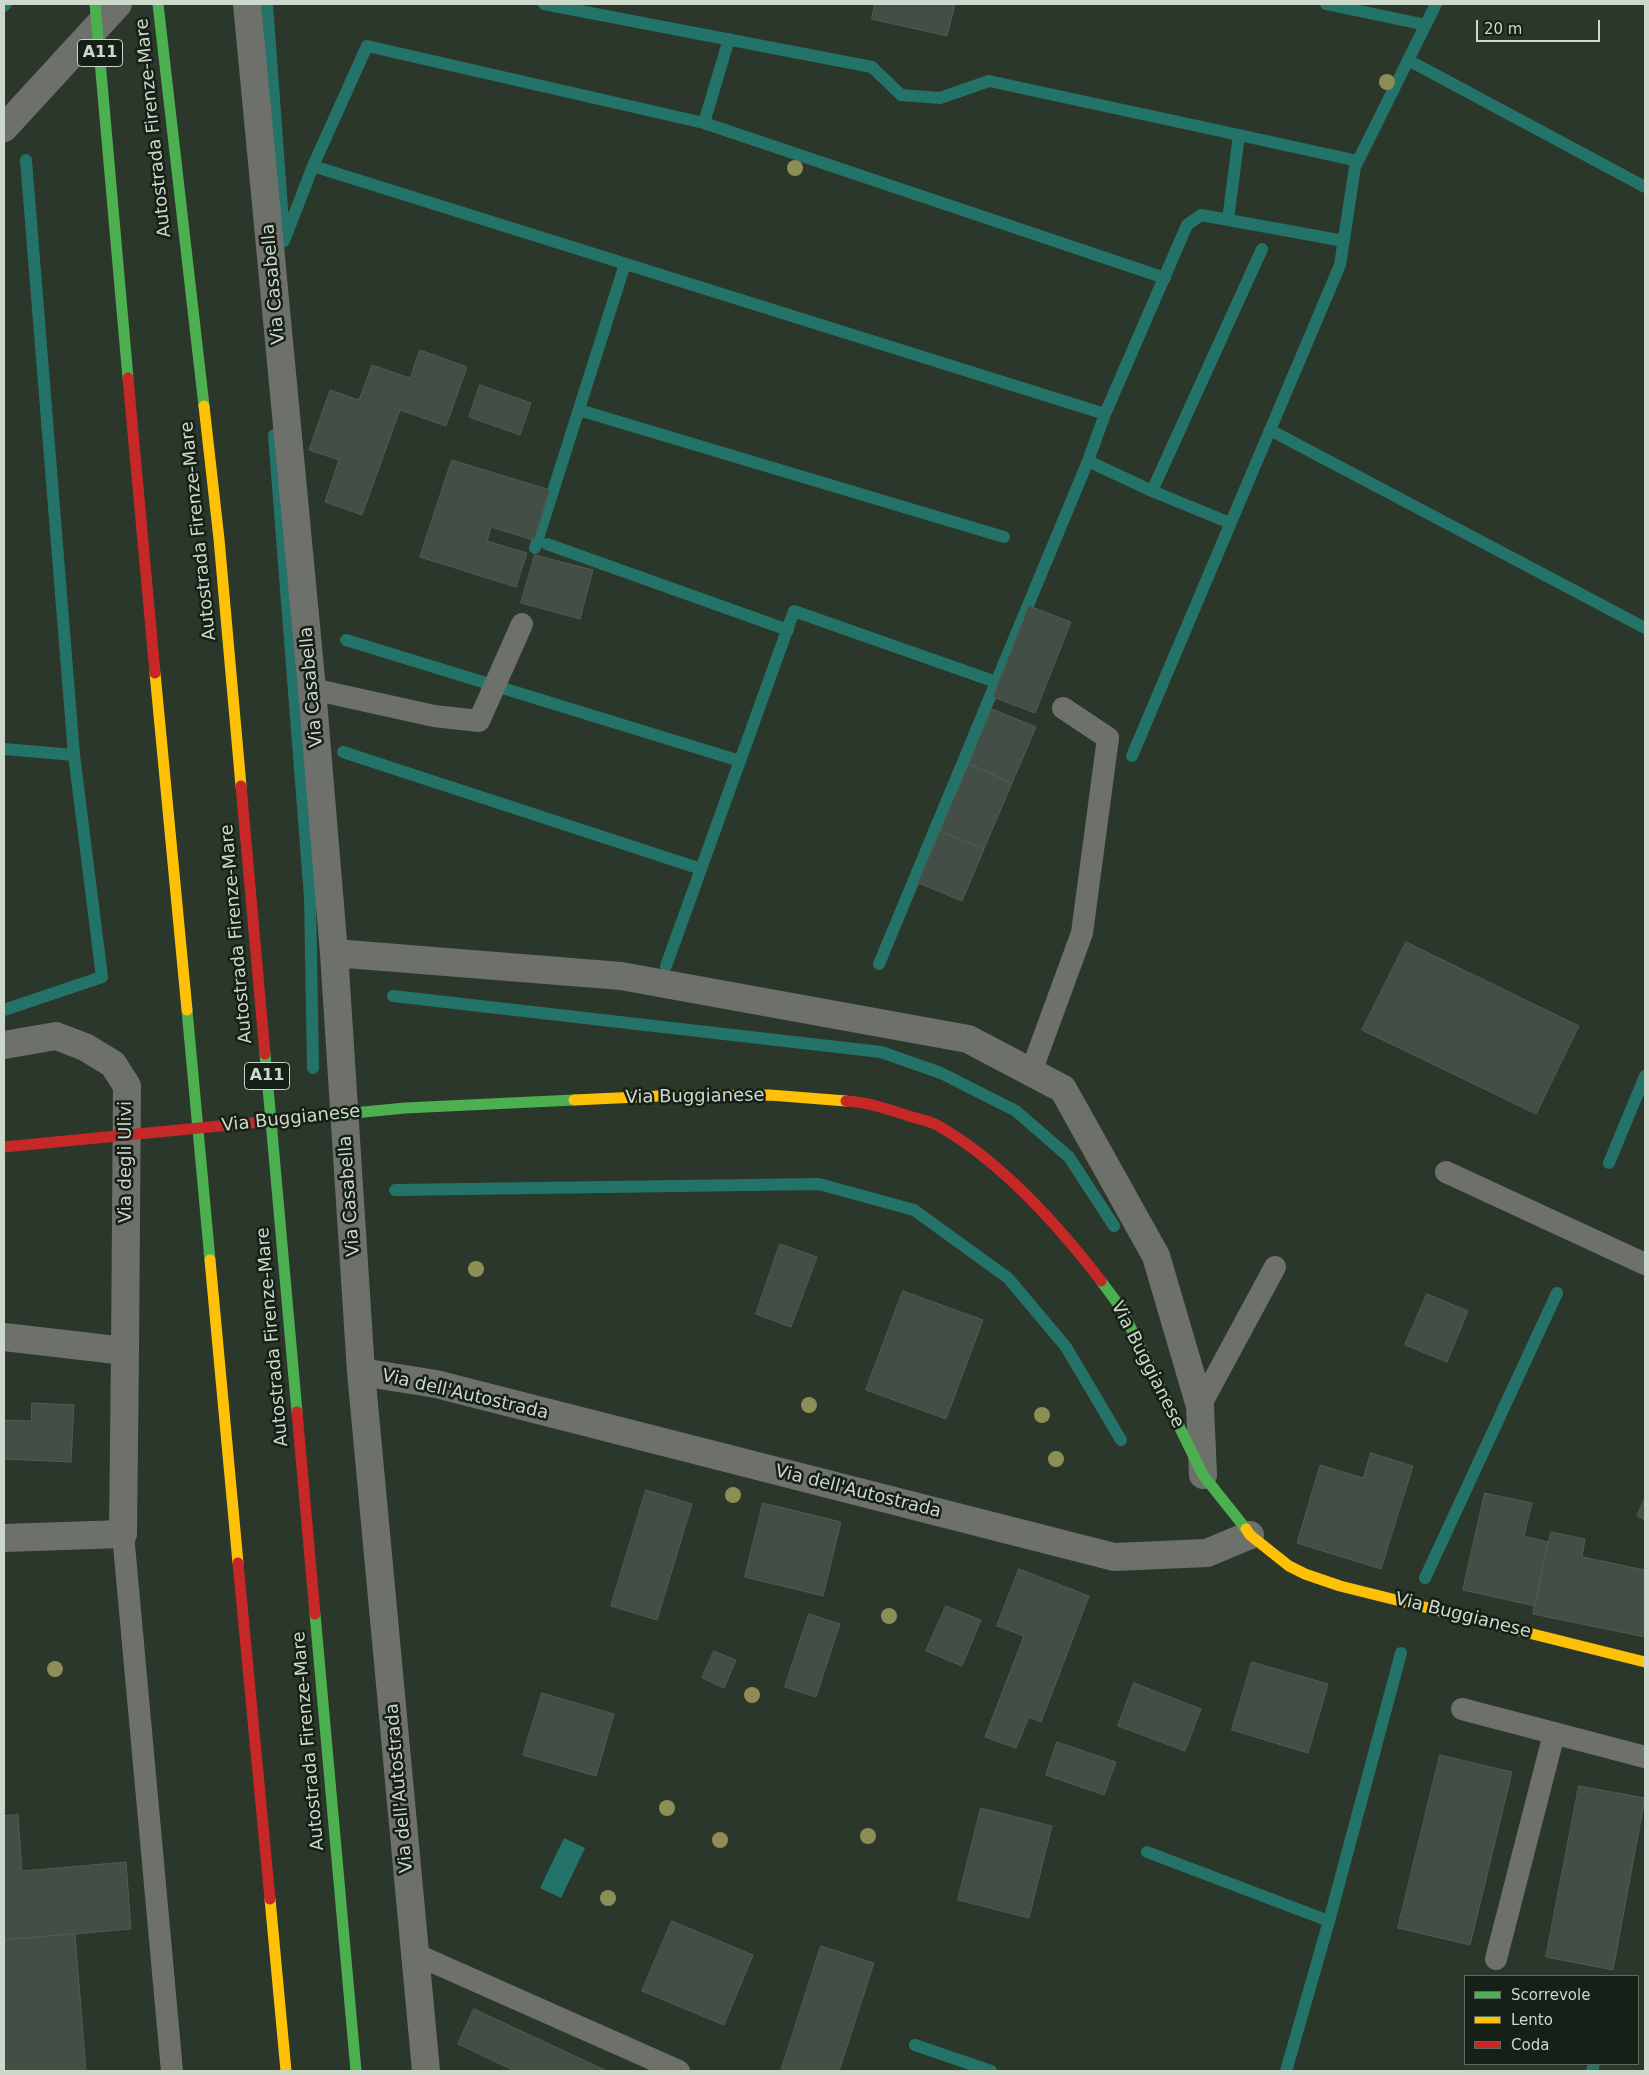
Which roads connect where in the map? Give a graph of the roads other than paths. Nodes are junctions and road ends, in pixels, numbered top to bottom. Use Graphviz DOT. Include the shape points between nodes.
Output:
graph roads {
  1 [pos="96,4"];
  2 [pos="118,4"];
  3 [pos="158,4"];
  4 [pos="247,4"];
  5 [pos="4,128"];
  6 [pos="522,624"];
  7 [pos="312,689"];
  8 [pos="1063,708"];
  9 [pos="334,953"];
  10 [pos="4,1045"];
  11 [pos="1031,1072"];
  12 [pos="4,1147"];
  13 [pos="1446,1172"];
  14 [pos="1645,1264"];
  15 [pos="1275,1266"];
  16 [pos="4,1337"];
  17 [pos="124,1351"];
  18 [pos="361,1372"];
  19 [pos="1200,1406"];
  20 [pos="1203,1475"];
  21 [pos="123,1534"];
  22 [pos="1250,1535"];
  23 [pos="4,1538"];
  24 [pos="1645,1662"];
  25 [pos="1462,1709"];
  26 [pos="1554,1734"];
  27 [pos="1645,1757"];
  28 [pos="415,1954"];
  29 [pos="1496,1959"];
  30 [pos="172,2071"];
  31 [pos="286,2071"];
  32 [pos="356,2071"];
  33 [pos="426,2071"];
  34 [pos="679,2071"];
  1 -- 31 [label="main road, A11" via="143,545"];
  2 -- 5 [label="street"];
  3 -- 32 [label="main road, Autostrada Firenze-Mare / A11" via="219,539"];
  4 -- 7 [label="street, Via Casabella"];
  6 -- 7 [label="lane" via="479,721 434,716"];
  7 -- 9 [label="street, Via Casabella"];
  8 -- 11 [label="lane" via="1108,738 1082,933"];
  9 -- 11 [label="street, Via Buggianese" via="621,976 968,1040"];
  9 -- 18 [label="street, Via Casabella"];
  10 -- 17 [label="street, Via degli Ulivi" via="56,1036 86,1047 113,1064 126,1086"];
  11 -- 19 [label="street, Via Buggianese" via="1064,1089 1156,1256"];
  12 -- 20 [label="main road, Via Buggianese" via="405,1108 659,1096 770,1095 863,1102 935,1124 979,1152 1073,1245 1121,1308"];
  13 -- 14 [label="lane"];
  15 -- 19 [label="lane"];
  16 -- 17 [label="street"];
  17 -- 21 [label="street, Via degli Ulivi"];
  18 -- 22 [label="street, Via dell'Autostrada" via="436,1384 1114,1557 1207,1553"];
  18 -- 28 [label="street, Via dell'Autostrada"];
  19 -- 20 [label="street, Via Buggianese"];
  20 -- 22 [label="main road, Via Buggianese"];
  21 -- 23 [label="street"];
  21 -- 30 [label="lane"];
  22 -- 24 [label="main road, Via Buggianese" via="1289,1566 1322,1580"];
  25 -- 26 [label="lane"];
  26 -- 27 [label="lane"];
  26 -- 29 [label="lane"];
  28 -- 33 [label="street, Via dell'Autostrada"];
  28 -- 34 [label="lane"];
}
